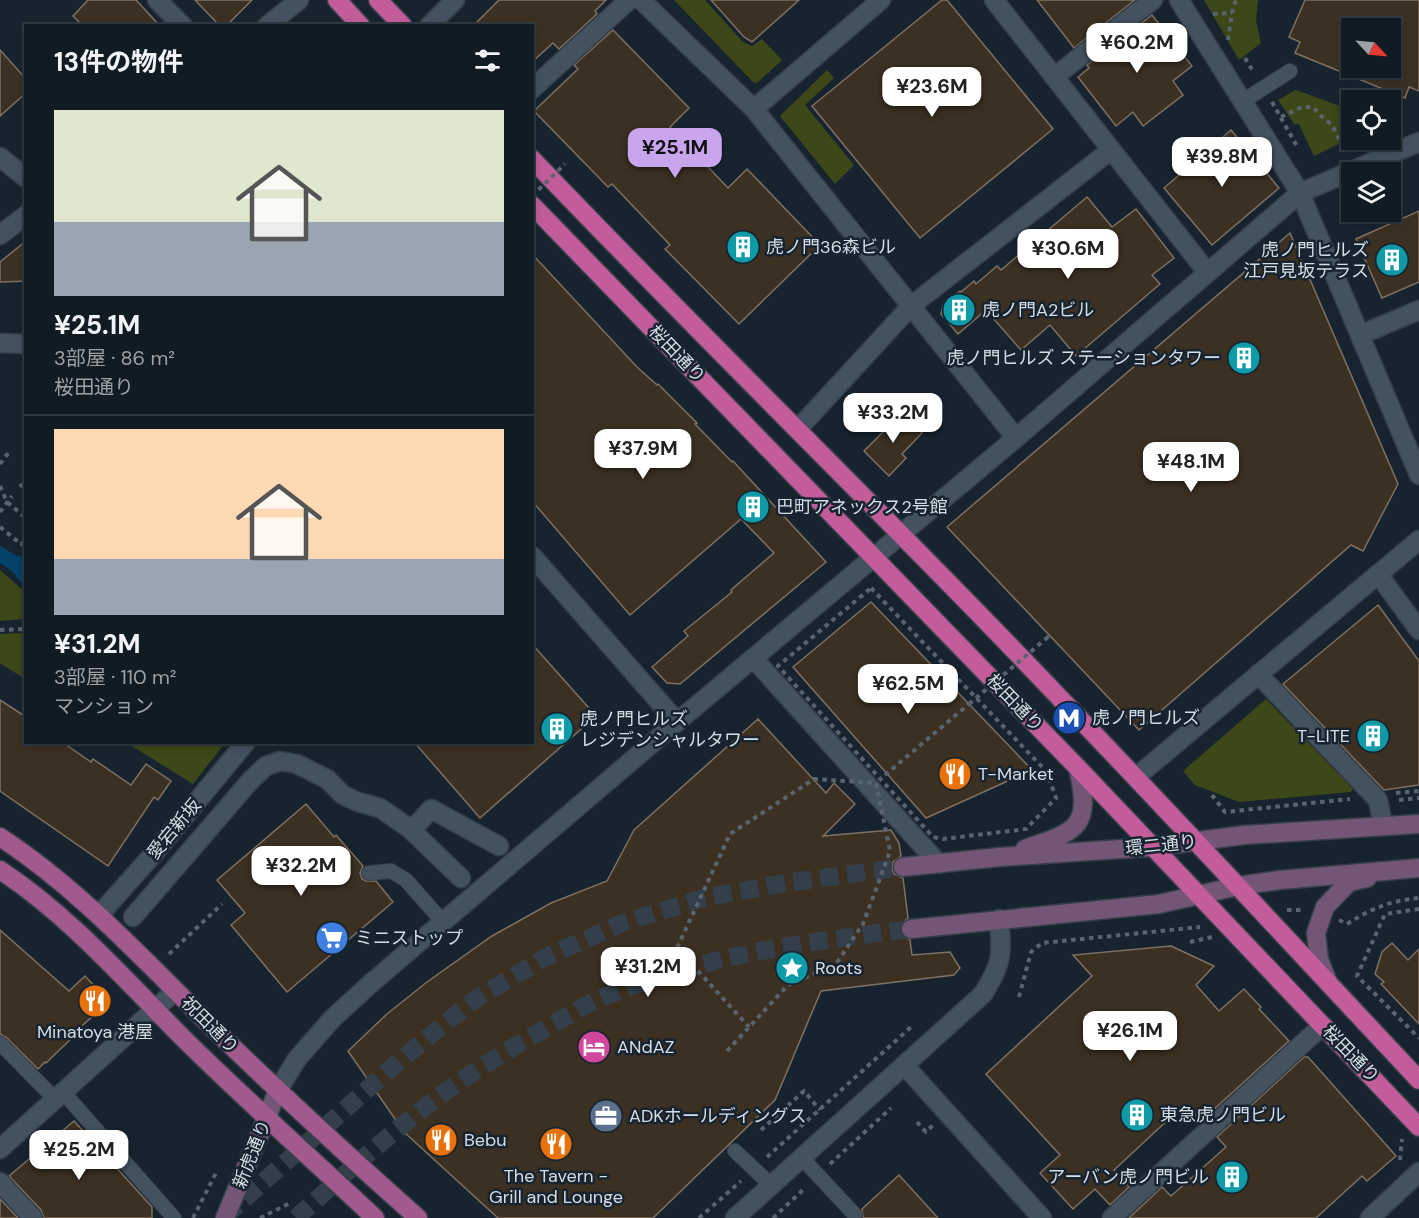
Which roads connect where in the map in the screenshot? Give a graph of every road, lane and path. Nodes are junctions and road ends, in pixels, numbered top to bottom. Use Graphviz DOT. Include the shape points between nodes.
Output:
graph roads {
  1 [pos="157,0"];
  2 [pos="299,0"];
  3 [pos="337,0"];
  4 [pos="378,0"];
  5 [pos="455,0"];
  6 [pos="629,0"];
  7 [pos="641,0"];
  8 [pos="881,0"];
  9 [pos="994,0"];
  10 [pos="1153,0"];
  11 [pos="1179,0"];
  12 [pos="1236,0"];
  13 [pos="1232,13"];
  14 [pos="1213,14"];
  15 [pos="181,24"];
  16 [pos="269,24"];
  17 [pos="359,24"];
  18 [pos="401,24"];
  19 [pos="431,24"];
  20 [pos="1228,41"];
  21 [pos="1245,58"];
  22 [pos="1290,71"];
  23 [pos="1054,77"];
  24 [pos="534,87"];
  25 [pos="1264,88"];
  26 [pos="1243,101"];
  27 [pos="754,109"];
  28 [pos="1281,117"];
  29 [pos="1419,142"];
  30 [pos="1112,150"];
  31 [pos="1345,151"];
  32 [pos="1337,156"];
  33 [pos="0,157"];
  34 [pos="1304,157"];
  35 [pos="534,161"];
  36 [pos="565,164"];
  37 [pos="24,176"];
  38 [pos="534,194"];
  39 [pos="1300,194"];
  40 [pos="534,207"];
  41 [pos="24,217"];
  42 [pos="0,235"];
  43 [pos="1207,272"];
  44 [pos="911,306"];
  45 [pos="1419,310"];
  46 [pos="1360,336"];
  47 [pos="0,343"];
  48 [pos="24,344"];
  49 [pos="798,429"];
  50 [pos="1016,438"];
  51 [pos="9,452"];
  52 [pos="0,464"];
  53 [pos="1419,475"];
  54 [pos="24,482"];
  55 [pos="0,486"];
  56 [pos="20,487"];
  57 [pos="12,496"];
  58 [pos="8,502"];
  59 [pos="0,512"];
  60 [pos="24,516"];
  61 [pos="0,527"];
  62 [pos="900,534"];
  63 [pos="1419,540"];
  64 [pos="24,542"];
  65 [pos="873,556"];
  66 [pos="534,558"];
  67 [pos="1377,574"];
  68 [pos="871,588"];
  69 [pos="24,629"];
  70 [pos="0,630"];
  71 [pos="1419,630"];
  72 [pos="1049,637"];
  73 [pos="753,657"];
  74 [pos="1258,674"];
  75 [pos="677,722"];
  76 [pos="244,744"];
  77 [pos="1078,768"];
  78 [pos="1136,777"];
  79 [pos="876,783"];
  80 [pos="1419,791"];
  81 [pos="1212,795"];
  82 [pos="1382,798"];
  83 [pos="1419,798"];
  84 [pos="1419,824"];
  85 [pos="1383,826"];
  86 [pos="412,830"];
  87 [pos="0,837"];
  88 [pos="943,840"];
  89 [pos="1197,841"];
  90 [pos="499,846"];
  91 [pos="1152,847"];
  92 [pos="1000,857"];
  93 [pos="939,864"];
  94 [pos="903,867"];
  95 [pos="1416,868"];
  96 [pos="369,873"];
  97 [pos="4,878"];
  98 [pos="461,878"];
  99 [pos="1238,886"];
  100 [pos="1199,895"];
  101 [pos="222,904"];
  102 [pos="1419,909"];
  103 [pos="100,914"];
  104 [pos="133,917"];
  105 [pos="999,918"];
  106 [pos="443,922"];
  107 [pos="911,929"];
  108 [pos="169,954"];
  109 [pos="1329,983"];
  110 [pos="175,991"];
  111 [pos="154,1009"];
  112 [pos="1323,1025"];
  113 [pos="749,1027"];
  114 [pos="911,1027"];
  115 [pos="1419,1038"];
  116 [pos="0,1043"];
  117 [pos="727,1051"];
  118 [pos="904,1065"];
  119 [pos="1419,1080"];
  120 [pos="278,1090"];
  121 [pos="59,1096"];
  122 [pos="893,1106"];
  123 [pos="820,1110"];
  124 [pos="266,1117"];
  125 [pos="936,1121"];
  126 [pos="917,1122"];
  127 [pos="1419,1126"];
  128 [pos="761,1130"];
  129 [pos="1402,1137"];
  130 [pos="0,1149"];
  131 [pos="735,1151"];
  132 [pos="802,1158"];
  133 [pos="1400,1160"];
  134 [pos="754,1169"];
  135 [pos="217,1171"];
  136 [pos="1419,1172"];
  137 [pos="818,1176"];
  138 [pos="0,1182"];
  139 [pos="771,1185"];
  140 [pos="290,1203"];
  141 [pos="855,1215"];
  142 [pos="33,1218"];
  143 [pos="174,1218"];
  144 [pos="193,1218"];
  145 [pos="225,1218"];
  146 [pos="260,1218"];
  147 [pos="375,1218"];
  148 [pos="417,1218"];
  149 [pos="699,1218"];
  150 [pos="735,1218"];
  151 [pos="772,1218"];
  152 [pos="1042,1218"];
  153 [pos="1112,1218"];
  154 [pos="1370,1218"];
  1 -- 15 [label="street"];
  2 -- 16 [label="street"];
  3 -- 17 [label="highway"];
  4 -- 18 [label="highway"];
  5 -- 19 [label="street"];
  6 -- 24 [label="street"];
  7 -- 27 [label="street"];
  8 -- 27 [label="street"];
  9 -- 23 [label="street"];
  10 -- 23 [label="street"];
  11 -- 26 [label="street"];
  12 -- 13 [label="path"];
  13 -- 14 [label="path"];
  13 -- 20 [label="path"];
  21 -- 25 [label="path"];
  22 -- 25 [label="lane"];
  23 -- 30 [label="street"];
  25 -- 26 [label="lane"];
  25 -- 28 [label="path"];
  26 -- 39 [label="street"];
  27 -- 44 [label="street"];
  28 -- 31 [label="path" via="1302,107 1313,107 1332,125"];
  28 -- 34 [label="path"];
  29 -- 39 [label="street"];
  30 -- 43 [label="street"];
  30 -- 44 [label="street"];
  31 -- 32 [label="path"];
  33 -- 37 [label="street"];
  35 -- 49 [label="highway, 桜田通り"];
  36 -- 38 [label="path, bridge"];
  39 -- 43 [label="street"];
  39 -- 46 [label="street"];
  40 -- 65 [label="highway, 桜田通り"];
  41 -- 42 [label="street"];
  43 -- 50 [label="street"];
  44 -- 49 [label="street"];
  44 -- 50 [label="street"];
  45 -- 46 [label="street"];
  46 -- 53 [label="street"];
  47 -- 48 [label="street"];
  49 -- 62 [label="highway, 桜田通り"];
  50 -- 62 [label="street"];
  51 -- 52 [label="path"];
  54 -- 56 [label="path"];
  55 -- 58 [label="path"];
  57 -- 58 [label="path"];
  58 -- 59 [label="path"];
  58 -- 60 [label="path"];
  61 -- 64 [label="path" via="21,544"];
  62 -- 65 [label="street"];
  62 -- 78 [label="highway, 桜田通り"];
  63 -- 67 [label="street"];
  65 -- 73 [label="street"];
  65 -- 77 [label="highway, 桜田通り"];
  66 -- 75 [label="street"];
  67 -- 71 [label="street"];
  67 -- 74 [label="street"];
  68 -- 88 [label="path" via="1047,772 1056,798 1026,829"];
  69 -- 70 [label="path"];
  72 -- 79 [label="path, bridge"];
  73 -- 75 [label="street"];
  73 -- 93 [label="street"];
  74 -- 78 [label="street"];
  74 -- 82 [label="street"];
  75 -- 106 [label="street"];
  76 -- 103 [label="street, 愛宕新坂"];
  77 -- 91 [label="highway, 桜田通り"];
  77 -- 92 [label="main road" via="1084,808 1072,829 1063,836"];
  78 -- 89 [label="highway, 桜田通り"];
  79 -- 113 [label="path, bridge" via="890,851 863,924 836,964 788,985"];
  79 -- 113 [label="path, bridge" via="814,779 729,834 677,948"];
  80 -- 82 [label="path"];
  81 -- 82 [label="path" via="1226,812"];
  82 -- 83 [label="path"];
  82 -- 85 [label="street" via="1378,800"];
  84 -- 85 [label="main road, 環二通り"];
  85 -- 89 [label="main road, 環二通り"];
  86 -- 90 [label="street" via="431,809"];
  86 -- 98 [label="street"];
  86 -- 104 [label="street" via="380,808 343,795 327,779 297,764 280,761 266,766 251,780"];
  87 -- 103 [label="main road, 祝田通り"];
  89 -- 91 [label="main road, 環二通り"];
  89 -- 99 [label="highway, 桜田通り"];
  91 -- 92 [label="main road, 環二通り"];
  91 -- 100 [label="highway, 桜田通り"];
  92 -- 93 [label="main road, 環二通り"];
  93 -- 94 [label="main road, 環二通り"];
  95 -- 99 [label="main road"];
  95 -- 109 [label="main road" via="1349,882 1325,907 1316,933 1319,960"];
  96 -- 106 [label="lane" via="392,871 406,880"];
  97 -- 111 [label="main road, 祝田通り" via="73,928"];
  99 -- 100 [label="main road"];
  99 -- 109 [label="highway, 桜田通り"];
  100 -- 105 [label="main road" via="1160,904"];
  100 -- 112 [label="highway, 桜田通り"];
  101 -- 108 [label="path"];
  102 -- 115 [label="path" via="1385,914 1358,976"];
  103 -- 110 [label="main road, 祝田通り"];
  105 -- 107 [label="main road"];
  105 -- 118 [label="street" via="998,970 983,994"];
  106 -- 120 [label="street" via="332,1019 297,1059"];
  109 -- 119 [label="highway, 桜田通り"];
  110 -- 111 [label="street"];
  110 -- 120 [label="main road, 祝田通り"];
  111 -- 121 [label="street"];
  111 -- 124 [label="main road, 祝田通り"];
  112 -- 127 [label="highway, 桜田通り"];
  112 -- 153 [label="street"];
  113 -- 117 [label="path, bridge"];
  114 -- 123 [label="path"];
  116 -- 121 [label="lane"];
  118 -- 132 [label="street"];
  118 -- 152 [label="street"];
  120 -- 124 [label="main road, 新虎通り"];
  120 -- 148 [label="main road, 祝田通り"];
  121 -- 130 [label="street"];
  121 -- 143 [label="lane"];
  122 -- 137 [label="path"];
  123 -- 128 [label="path" via="804,1091"];
  123 -- 134 [label="path"];
  124 -- 145 [label="main road, 新虎通り"];
  124 -- 147 [label="main road, 祝田通り"];
  125 -- 126 [label="path" via="926,1132"];
  129 -- 133 [label="path"];
  131 -- 134 [label="lane"];
  132 -- 137 [label="lane"];
  132 -- 139 [label="street"];
  134 -- 139 [label="lane"];
  134 -- 149 [label="path"];
  135 -- 144 [label="path"];
  136 -- 154 [label="street"];
  137 -- 141 [label="lane"];
  137 -- 151 [label="path"];
  138 -- 142 [label="street"];
  139 -- 150 [label="street"];
  140 -- 146 [label="path"];
}
